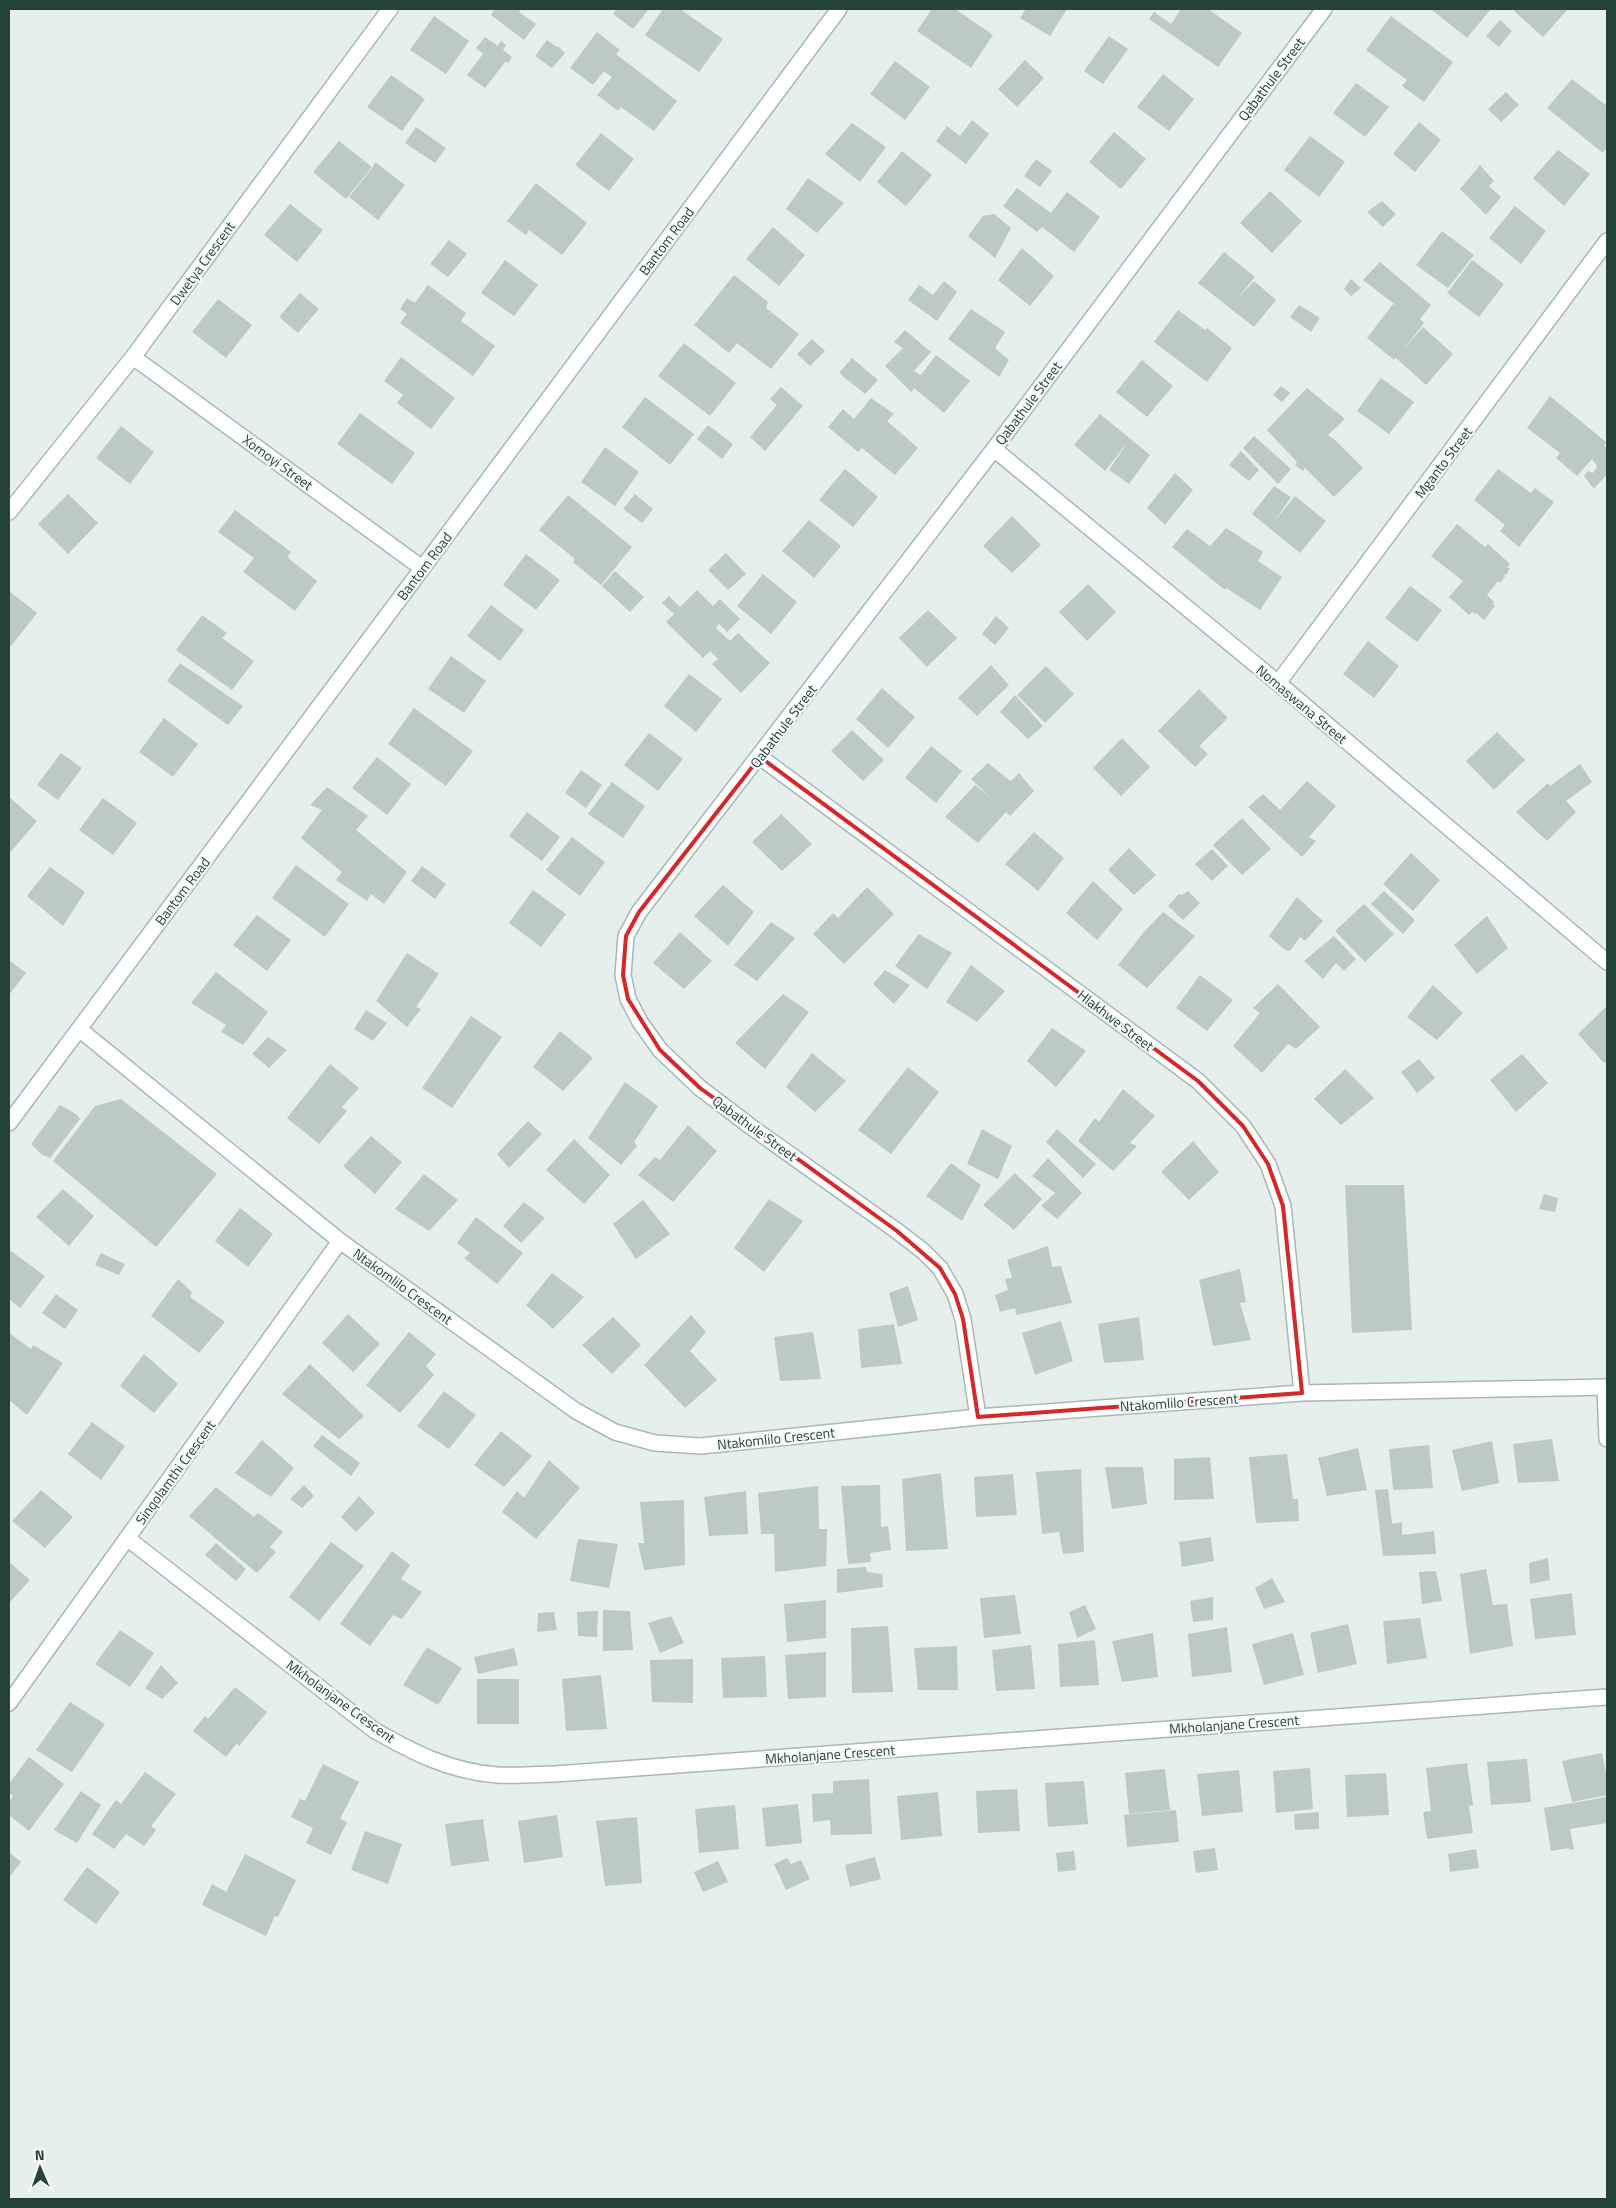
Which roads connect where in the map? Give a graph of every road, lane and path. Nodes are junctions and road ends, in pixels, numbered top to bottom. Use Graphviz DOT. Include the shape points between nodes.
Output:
graph roads {
  1 [pos="390,9"];
  2 [pos="839,9"];
  3 [pos="1324,9"];
  4 [pos="1607,240"];
  5 [pos="133,356"];
  6 [pos="994,449"];
  7 [pos="9,512"];
  8 [pos="422,568"];
  9 [pos="1278,683"];
  10 [pos="760,757"];
  11 [pos="1607,962"];
  12 [pos="80,1029"];
  13 [pos="9,1123"];
  14 [pos="340,1241"];
  15 [pos="1606,1387"];
  16 [pos="1302,1393"];
  17 [pos="978,1417"];
  18 [pos="1607,1439"];
  19 [pos="127,1538"];
  20 [pos="1607,1697"];
  21 [pos="9,1703"];
  1 -- 5 [label="street, Dwetya Crescent"];
  2 -- 8 [label="street, Bantom Road"];
  3 -- 6 [label="street, Qabathule Street"];
  4 -- 9 [label="street, Mganto Street"];
  5 -- 7 [label="street, Dwetya Crescent"];
  5 -- 8 [label="street, Xomoyi Street"];
  6 -- 9 [label="street, Nomaswana Street"];
  6 -- 10 [label="street, Qabathule Street"];
  8 -- 12 [label="street, Bantom Road"];
  9 -- 11 [label="street, Nomaswana Street"];
  10 -- 16 [label="street, Hlakhwe Street" via="1198,1081 1243,1126 1268,1164 1283,1206"];
  10 -- 17 [label="street, Qabathule Street" via="639,912 626,936 624,975 628,999 660,1050 700,1088 898,1231 940,1268 955,1294 963,1319"];
  12 -- 13 [label="street, Bantom Road"];
  12 -- 14 [label="street, Ntakomlilo Crescent"];
  14 -- 17 [label="street, Ntakomlilo Crescent" via="576,1411 615,1432 647,1441 701,1446"];
  14 -- 19 [label="street, Sinqolamthi Crescent"];
  15 -- 16 [label="street, Ntakomlilo Crescent"];
  15 -- 18 [label="street"];
  16 -- 17 [label="street, Ntakomlilo Crescent"];
  19 -- 20 [label="street, Mkholanjane Crescent" via="374,1730 416,1754 444,1765 497,1775"];
  19 -- 21 [label="street, Sinqolamthi Crescent"];
}
